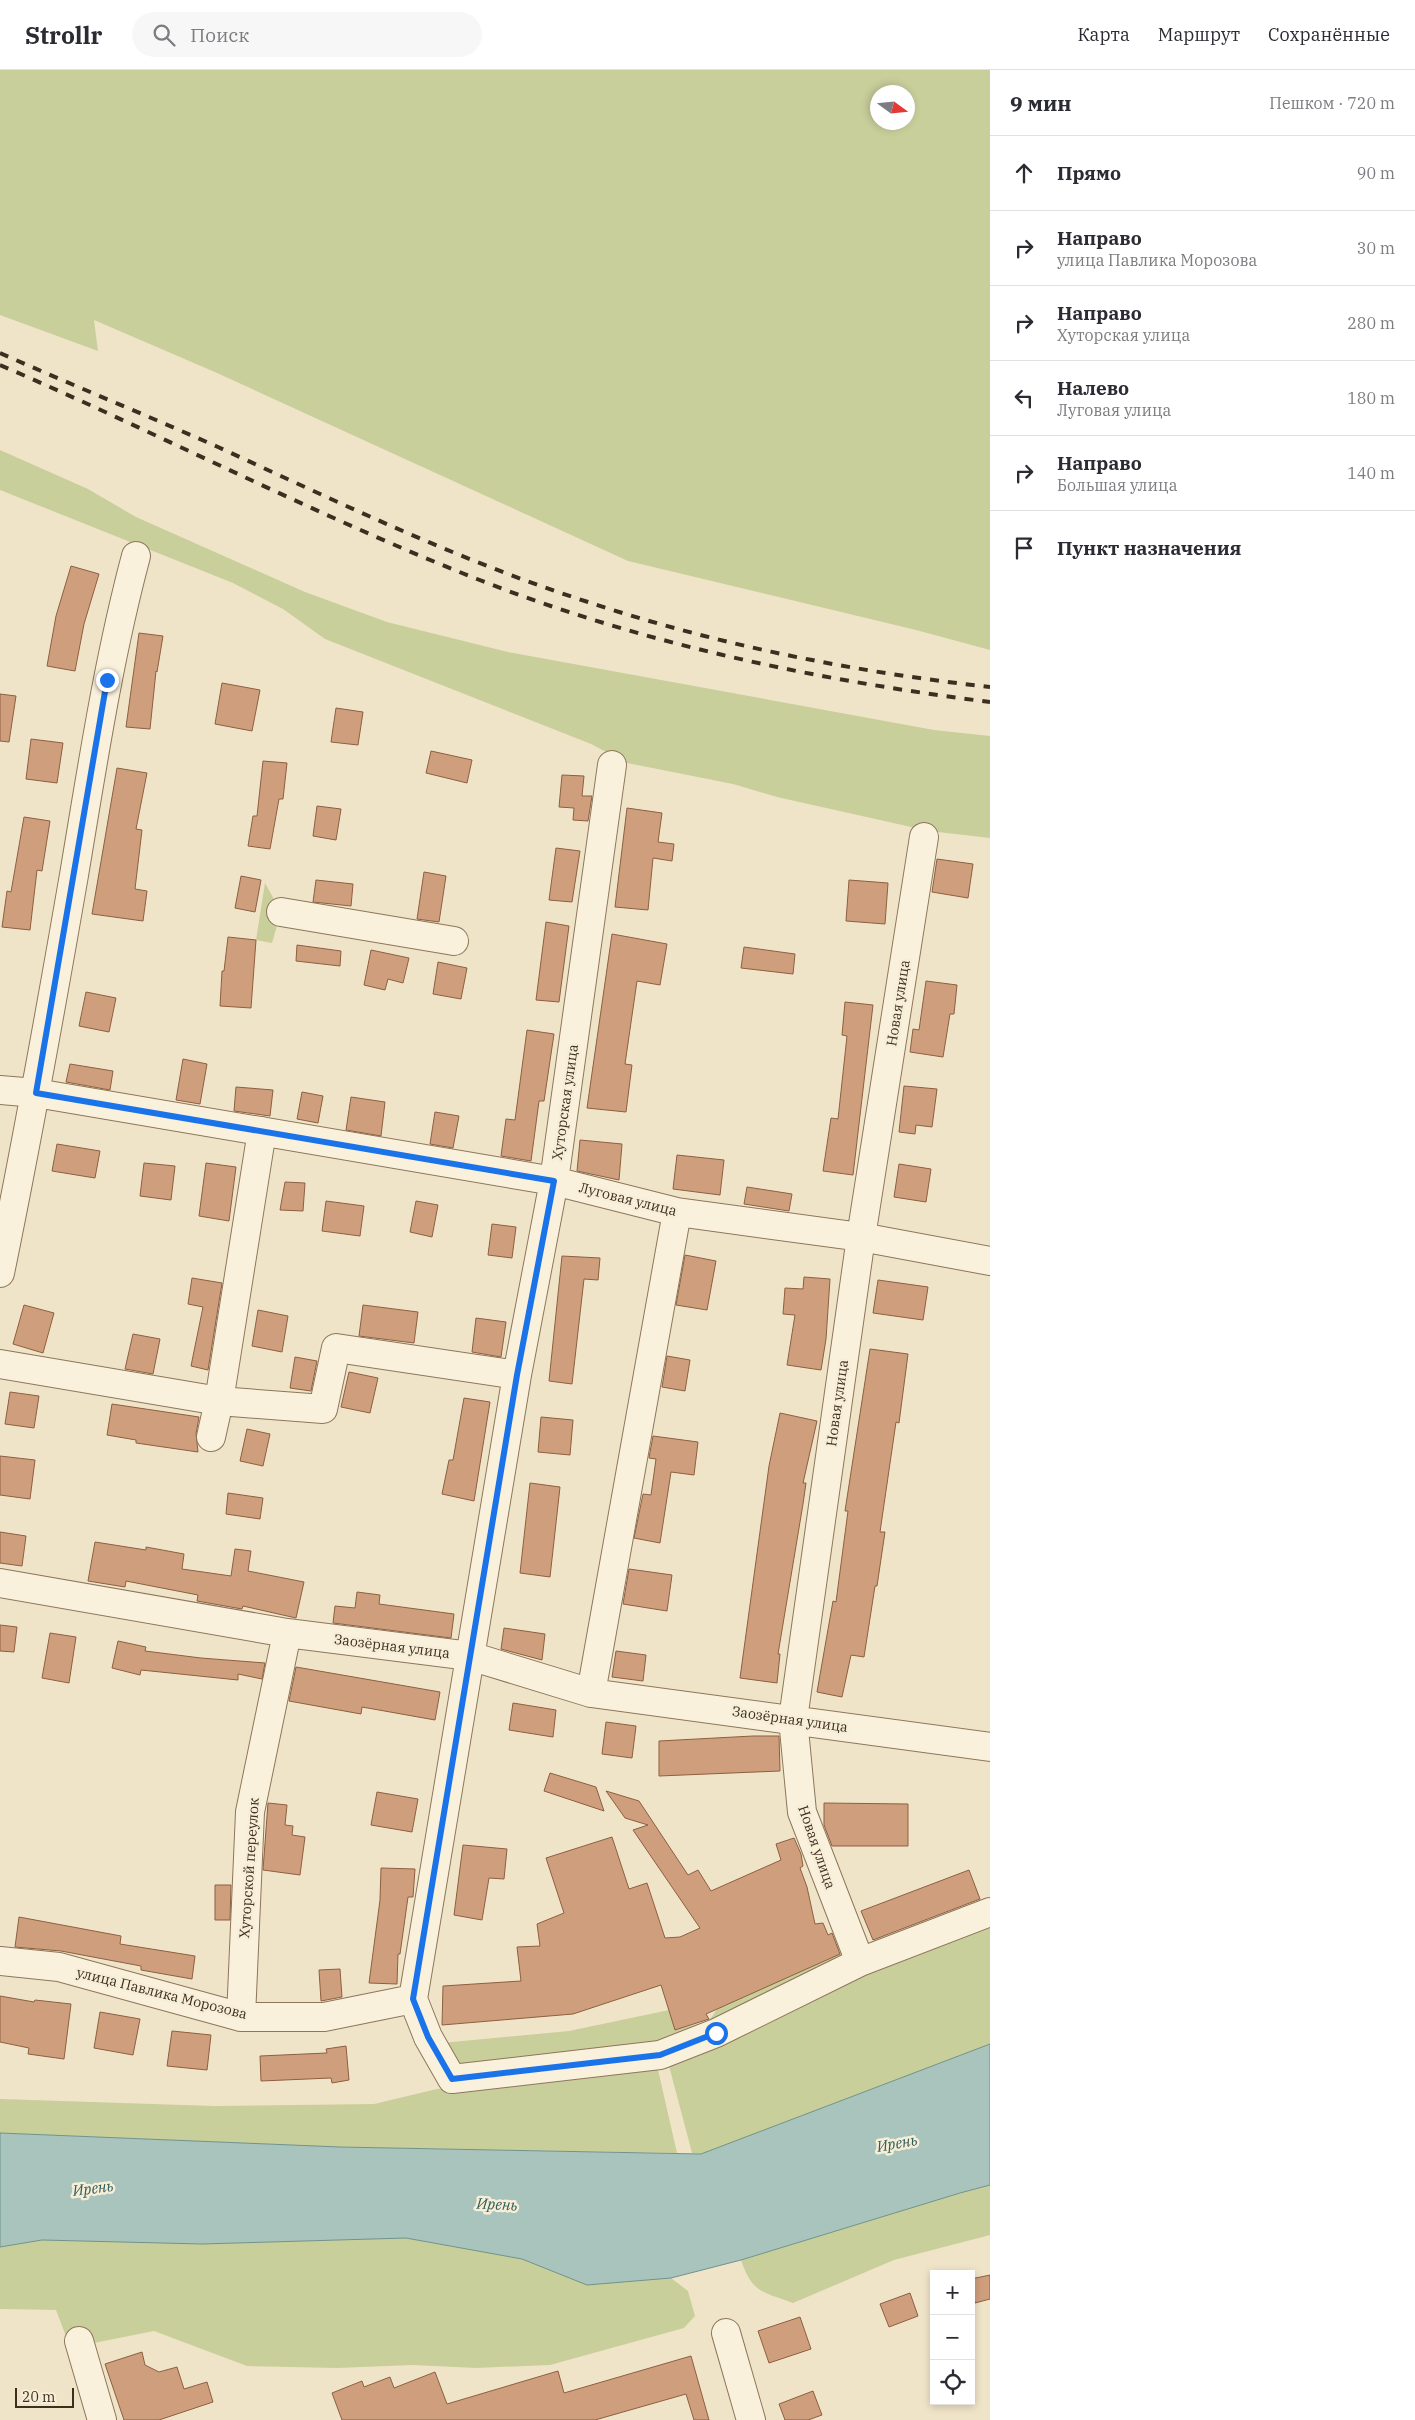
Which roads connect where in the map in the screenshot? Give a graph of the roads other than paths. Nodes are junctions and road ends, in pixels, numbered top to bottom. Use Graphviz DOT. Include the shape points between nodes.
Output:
graph roads {
  1 [pos="136,556"];
  2 [pos="612,765"];
  3 [pos="924,836"];
  4 [pos="280,912"];
  5 [pos="454,941"];
  6 [pos="0,1090"];
  7 [pos="36,1093"];
  8 [pos="262,1131"];
  9 [pos="554,1181"];
  10 [pos="677,1212"];
  11 [pos="861,1236"];
  12 [pos="990,1261"];
  13 [pos="0,1273"];
  14 [pos="0,1364"];
  15 [pos="517,1375"];
  16 [pos="219,1401"];
  17 [pos="211,1437"];
  18 [pos="0,1583"];
  19 [pos="287,1633"];
  20 [pos="470,1656"];
  21 [pos="591,1693"];
  22 [pos="793,1719"];
  23 [pos="990,1747"];
  24 [pos="990,1912"];
  25 [pos="0,1961"];
  26 [pos="860,1962"];
  27 [pos="413,1999"];
  28 [pos="241,2017"];
  29 [pos="726,2333"];
  30 [pos="80,2341"];
  31 [pos="102,2420"];
  32 [pos="751,2420"];
  1 -- 7 [label="street" via="107,680"];
  2 -- 9 [label="street, Хуторская улица"];
  3 -- 11 [label="street, Новая улица"];
  4 -- 5 [label="street"];
  6 -- 7 [label="street, Луговая улица"];
  7 -- 8 [label="street, Луговая улица"];
  7 -- 13 [label="street"];
  8 -- 9 [label="street, Луговая улица"];
  8 -- 16 [label="street"];
  9 -- 10 [label="street, Луговая улица"];
  9 -- 15 [label="street, Хуторская улица"];
  10 -- 11 [label="street, Луговая улица"];
  10 -- 21 [label="street"];
  11 -- 12 [label="street, Луговая улица"];
  11 -- 22 [label="street, Новая улица"];
  14 -- 16 [label="street"];
  15 -- 16 [label="street" via="336,1348 323,1409"];
  15 -- 20 [label="street, Хуторская улица"];
  16 -- 17 [label="street"];
  18 -- 19 [label="street, Заозёрная улица"];
  19 -- 20 [label="street, Заозёрная улица"];
  19 -- 28 [label="street, Хуторской переулок" via="250,1812"];
  20 -- 21 [label="street, Заозёрная улица"];
  20 -- 27 [label="street, Хуторская улица"];
  21 -- 22 [label="street, Заозёрная улица"];
  22 -- 23 [label="street, Заозёрная улица"];
  22 -- 26 [label="street, Новая улица" via="802,1812"];
  24 -- 26 [label="street"];
  25 -- 28 [label="street, улица Павлика Морозова" via="59,1967"];
  26 -- 27 [label="street" via="716,2033 660,2055 452,2079 428,2037"];
  27 -- 28 [label="street, улица Павлика Морозова" via="324,2017"];
  29 -- 32 [label="street"];
  30 -- 31 [label="street"];
}
